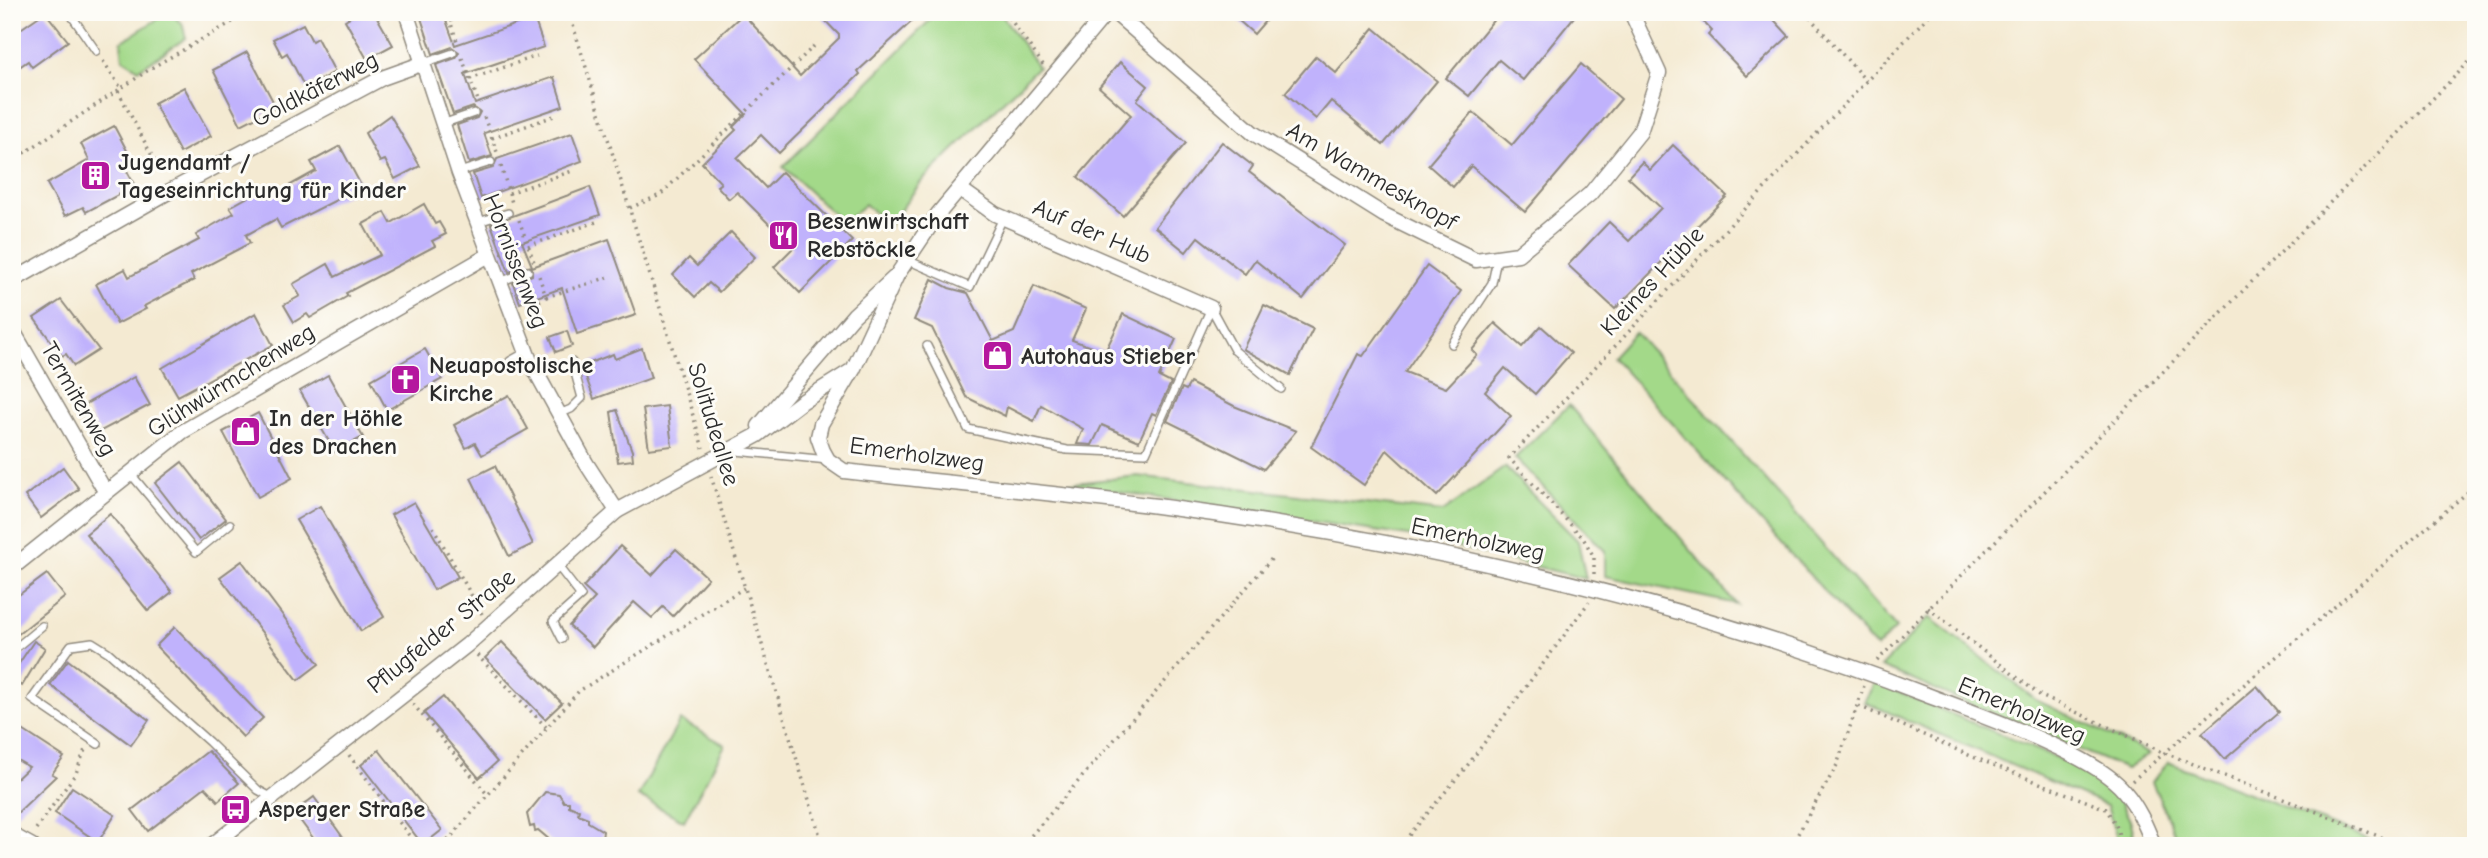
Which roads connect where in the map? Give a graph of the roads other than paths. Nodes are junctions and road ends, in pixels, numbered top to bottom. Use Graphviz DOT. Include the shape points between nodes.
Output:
graph roads {
  1 [pos="69,12"];
  2 [pos="406,12"];
  3 [pos="1107,12"];
  4 [pos="1114,12"];
  5 [pos="1631,12"];
  6 [pos="96,51"];
  7 [pos="453,53"];
  8 [pos="421,64"];
  9 [pos="474,113"];
  10 [pos="441,124"];
  11 [pos="491,162"];
  12 [pos="458,173"];
  13 [pos="960,188"];
  14 [pos="508,213"];
  15 [pos="1003,217"];
  16 [pos="477,222"];
  17 [pos="489,255"];
  18 [pos="1497,259"];
  19 [pos="906,260"];
  20 [pos="528,271"];
  21 [pos="897,275"];
  22 [pos="12,281"];
  23 [pos="500,283"];
  24 [pos="1211,308"];
  25 [pos="12,330"];
  26 [pos="1452,344"];
  27 [pos="927,346"];
  28 [pos="526,352"];
  29 [pos="510,361"];
  30 [pos="572,362"];
  31 [pos="853,370"];
  32 [pos="1281,389"];
  33 [pos="558,415"];
  34 [pos="732,450"];
  35 [pos="828,460"];
  36 [pos="707,462"];
  37 [pos="130,473"];
  38 [pos="105,491"];
  39 [pos="617,511"];
  40 [pos="230,524"];
  41 [pos="557,565"];
  42 [pos="12,568"];
  43 [pos="42,626"];
  44 [pos="562,639"];
  45 [pos="12,651"];
  46 [pos="98,744"];
  47 [pos="271,797"];
  48 [pos="211,846"];
  49 [pos="2154,846"];
  1 -- 6 [label="lane"];
  2 -- 8 [label="street, Hornissenweg"];
  3 -- 13 [label="street, Emerholzweg"];
  4 -- 18 [label="street, Am Wammesknopf" via="1276,148 1384,215 1476,260"];
  5 -- 18 [label="street" via="1658,73 1640,132 1590,194 1518,254"];
  7 -- 8 [label="lane"];
  8 -- 10 [label="street, Hornissenweg"];
  8 -- 22 [label="street, Goldkäferweg" via="382,78"];
  9 -- 10 [label="lane"];
  10 -- 12 [label="street, Hornissenweg"];
  11 -- 12 [label="lane"];
  12 -- 16 [label="street, Hornissenweg"];
  13 -- 15 [label="street, Auf der Hub"];
  13 -- 19 [label="street, Emerholzweg"];
  14 -- 16 [label="lane"];
  15 -- 19 [label="lane" via="970,287"];
  15 -- 24 [label="street, Auf der Hub"];
  16 -- 17 [label="street, Hornissenweg"];
  17 -- 23 [label="street, Hornissenweg"];
  17 -- 37 [label="street, Glühwürmchenweg" via="182,432"];
  18 -- 26 [label="lane" via="1492,282"];
  19 -- 21 [label="street, Emerholzweg"];
  20 -- 23 [label="lane"];
  21 -- 31 [label="street, Emerholzweg"];
  21 -- 34 [label="street, Emerholzweg" via="854,315 760,425"];
  23 -- 28 [label="street, Hornissenweg"];
  24 -- 27 [label="lane" via="1146,453 1067,450 968,429"];
  24 -- 32 [label="lane" via="1234,349"];
  25 -- 38 [label="street, Termitenweg"];
  28 -- 29 [label="lane"];
  28 -- 33 [label="street, Hornissenweg"];
  30 -- 33 [label="lane" via="582,398"];
  31 -- 34 [label="street, Emerholzweg"];
  31 -- 35 [label="street, Emerholzweg" via="821,424 818,437"];
  33 -- 39 [label="street, Hornissenweg"];
  34 -- 35 [label="lane"];
  34 -- 36 [label="street, Emerholzweg"];
  35 -- 49 [label="street, Emerholzweg" via="844,471 1155,506 1433,551 1594,587 1779,640 1870,672 2103,771 2123,789"];
  36 -- 39 [label="street, Pflugfelder Straße"];
  37 -- 38 [label="street, Glühwürmchenweg"];
  37 -- 40 [label="lane" via="196,552"];
  38 -- 42 [label="street, Glühwürmchenweg"];
  39 -- 41 [label="street, Pflugfelder Straße"];
  41 -- 44 [label="lane" via="581,596 553,621"];
  41 -- 47 [label="street, Pflugfelder Straße" via="467,645"];
  43 -- 45 [label="lane"];
  46 -- 47 [label="lane" via="32,699 71,645 92,642 145,683 258,790"];
  47 -- 48 [label="street, Pflugfelder Straße"];
}
